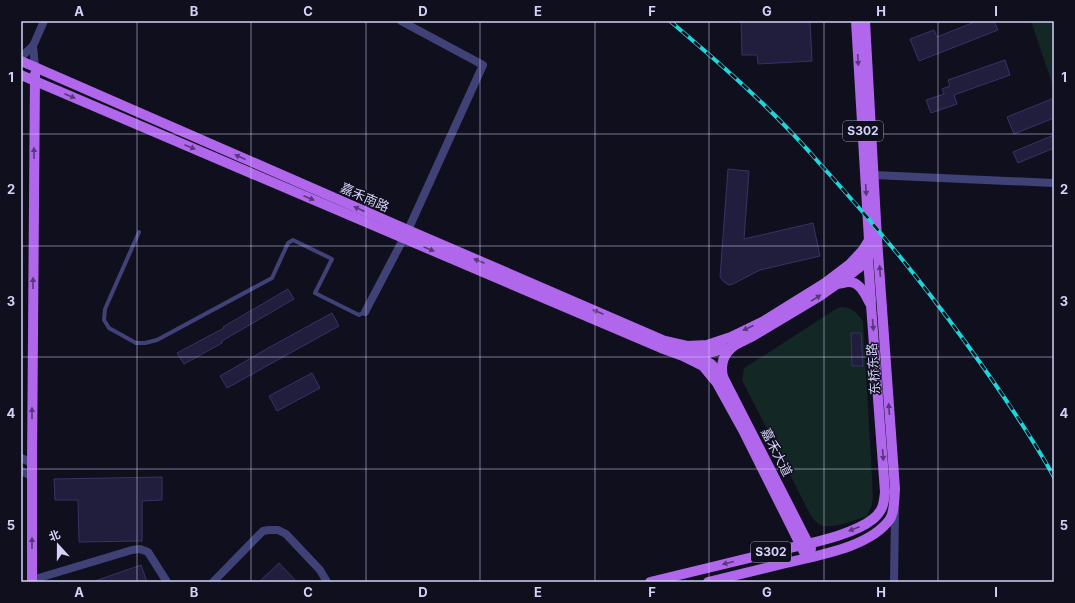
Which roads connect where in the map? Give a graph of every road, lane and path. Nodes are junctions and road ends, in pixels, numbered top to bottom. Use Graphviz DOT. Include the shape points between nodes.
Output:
graph roads {
  1 [pos="44,21"];
  2 [pos="401,21"];
  3 [pos="856,21"];
  4 [pos="865,21"];
  5 [pos="33,46"];
  6 [pos="21,57"];
  7 [pos="21,61"];
  8 [pos="35,67"];
  9 [pos="21,75"];
  10 [pos="34,80"];
  11 [pos="874,175"];
  12 [pos="1054,183"];
  13 [pos="139,232"];
  14 [pos="405,234"];
  15 [pos="873,240"];
  16 [pos="868,258"];
  17 [pos="852,273"];
  18 [pos="834,281"];
  19 [pos="870,285"];
  20 [pos="882,304"];
  21 [pos="871,305"];
  22 [pos="365,312"];
  23 [pos="734,340"];
  24 [pos="670,342"];
  25 [pos="720,350"];
  26 [pos="683,356"];
  27 [pos="709,365"];
  28 [pos="719,379"];
  29 [pos="21,458"];
  30 [pos="32,463"];
  31 [pos="21,471"];
  32 [pos="32,476"];
  33 [pos="895,489"];
  34 [pos="805,544"];
  35 [pos="811,557"];
  36 [pos="32,581"];
  37 [pos="167,582"];
  38 [pos="213,582"];
  39 [pos="328,582"];
  40 [pos="650,582"];
  41 [pos="708,582"];
  42 [pos="894,582"];
  1 -- 5 [label="street"];
  2 -- 14 [label="street" via="483,65"];
  3 -- 15 [label="main road, 东桥东路 / S302, one-way"];
  4 -- 11 [label="main road, 东桥东路 / S302"];
  5 -- 6 [label="street"];
  5 -- 8 [label="street"];
  7 -- 8 [label="main road, 嘉禾南路"];
  8 -- 10 [label="main road"];
  14 -- 8 [label="main road, 嘉禾南路, one-way"];
  9 -- 10 [label="main road, 嘉禾南路"];
  10 -- 14 [label="main road, 嘉禾南路, one-way"];
  30 -- 10 [label="main road, one-way"];
  11 -- 12 [label="street"];
  11 -- 15 [label="main road, 东桥东路 / S302"];
  13 -- 22 [label="lane" via="105,309 104,320 109,328 136,343 157,340 272,278 288,243 293,240 332,259 314,293 359,314"];
  14 -- 22 [label="street"];
  24 -- 14 [label="main road, 嘉禾南路, one-way"];
  14 -- 26 [label="main road, 嘉禾南路, one-way"];
  15 -- 16 [label="main road" via="874,250"];
  15 -- 18 [label="main road"];
  20 -- 15 [label="main road, 东桥东路, one-way"];
  16 -- 17 [label="main road"];
  16 -- 19 [label="main road"];
  17 -- 18 [label="main road"];
  17 -- 19 [label="main road" via="867,280"];
  18 -- 21 [label="main road" via="857,284"];
  18 -- 23 [label="main road" via="820,296 759,332"];
  19 -- 20 [label="main road"];
  19 -- 21 [label="main road"];
  33 -- 20 [label="main road, 东桥东路, one-way"];
  21 -- 34 [label="main road, S302, one-way" via="884,505 874,518 860,527"];
  23 -- 24 [label="main road, 嘉禾南路" via="686,346"];
  23 -- 25 [label="main road" via="729,348"];
  23 -- 28 [label="main road" via="724,359"];
  24 -- 27 [label="main road" via="692,352"];
  25 -- 26 [label="main road"];
  25 -- 27 [label="main road"];
  26 -- 27 [label="main road, 嘉禾南路"];
  27 -- 28 [label="main road, 嘉禾大道"];
  28 -- 34 [label="main road, 嘉禾大道"];
  29 -- 30 [label="street"];
  30 -- 32 [label="main road"];
  31 -- 32 [label="street"];
  36 -- 32 [label="main road, one-way"];
  33 -- 35 [label="main road, 东桥东路 / S302" via="891,518 881,529 840,550"];
  33 -- 42 [label="street"];
  34 -- 35 [label="main road, 嘉禾大道"];
  34 -- 40 [label="main road, S302, one-way"];
  35 -- 41 [label="main road, 东桥东路 / S302"];
  36 -- 37 [label="street" via="140,549 148,552"];
  38 -- 39 [label="street" via="263,531 269,530 278,530 286,534"];
}
